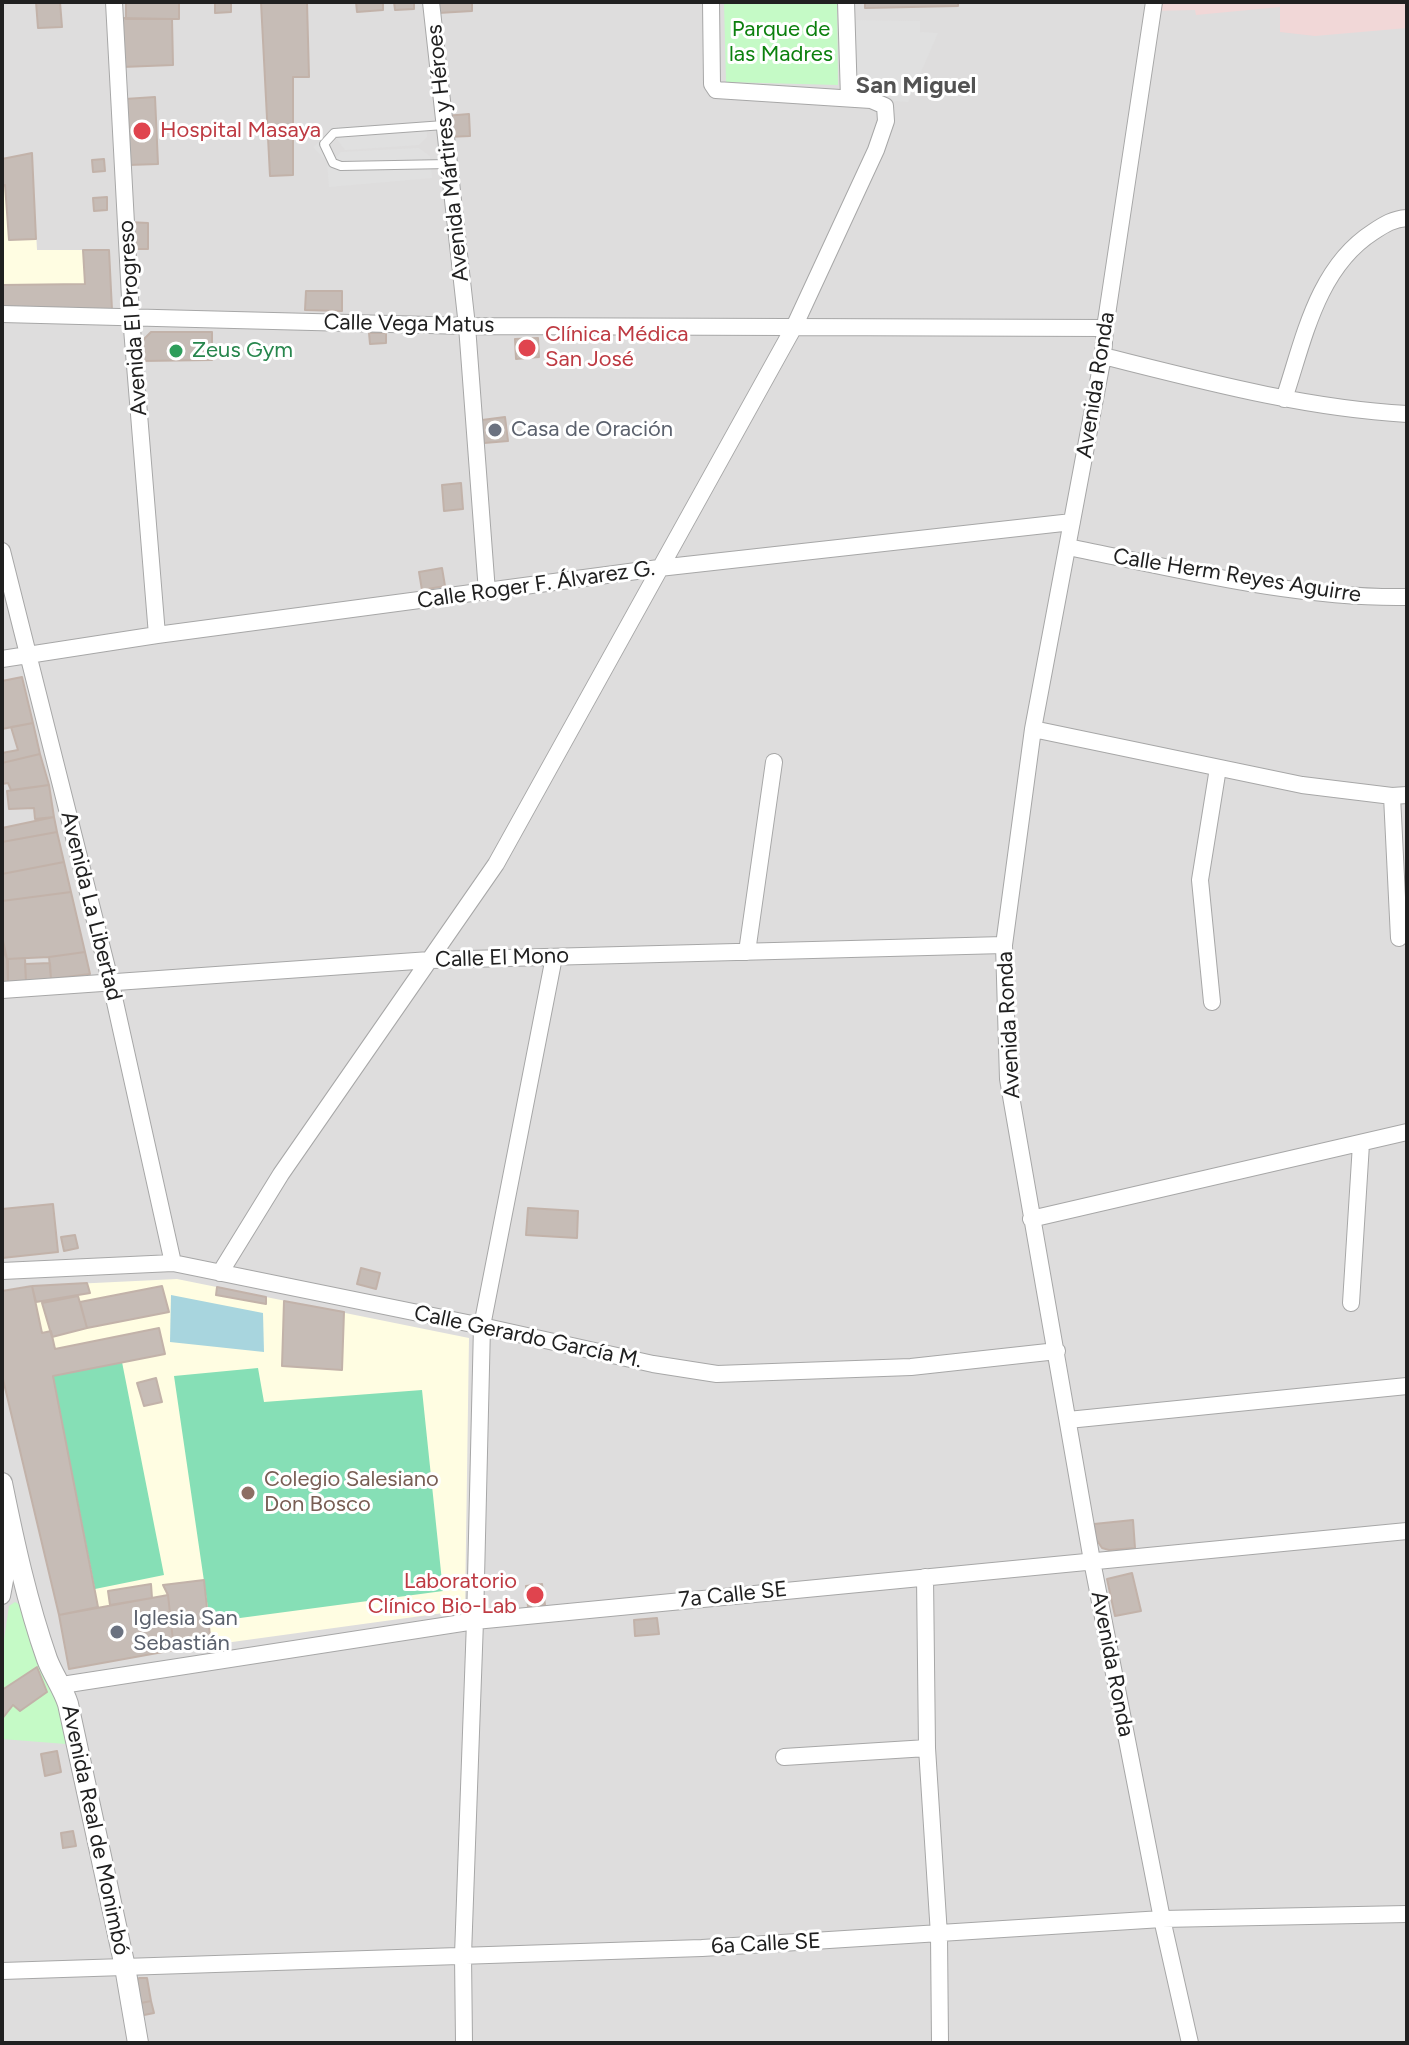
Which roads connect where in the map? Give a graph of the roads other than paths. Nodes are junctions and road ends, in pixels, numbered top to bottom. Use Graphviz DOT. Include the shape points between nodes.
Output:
graph roads {
  1 [pos="114,2"];
  2 [pos="431,2"];
  3 [pos="711,2"];
  4 [pos="846,2"];
  5 [pos="1154,2"];
  6 [pos="849,98"];
  7 [pos="445,125"];
  8 [pos="449,164"];
  9 [pos="1407,218"];
  10 [pos="2,314"];
  11 [pos="131,316"];
  12 [pos="467,326"];
  13 [pos="794,327"];
  14 [pos="1105,328"];
  15 [pos="1103,356"];
  16 [pos="1284,399"];
  17 [pos="1407,414"];
  18 [pos="1072,522"];
  19 [pos="1068,547"];
  20 [pos="2,551"];
  21 [pos="659,568"];
  22 [pos="487,592"];
  23 [pos="1407,597"];
  24 [pos="157,635"];
  25 [pos="30,655"];
  26 [pos="2,659"];
  27 [pos="1033,729"];
  28 [pos="774,762"];
  29 [pos="1218,768"];
  30 [pos="1399,796"];
  31 [pos="1399,938"];
  32 [pos="1004,945"];
  33 [pos="747,952"];
  34 [pos="554,957"];
  35 [pos="430,960"];
  36 [pos="111,984"];
  37 [pos="2,990"];
  38 [pos="1212,1002"];
  39 [pos="1407,1132"];
  40 [pos="1361,1144"];
  41 [pos="1031,1219"];
  42 [pos="173,1263"];
  43 [pos="2,1271"];
  44 [pos="220,1273"];
  45 [pos="1351,1303"];
  46 [pos="482,1326"];
  47 [pos="1057,1351"];
  48 [pos="1407,1386"];
  49 [pos="1068,1420"];
  50 [pos="2,1483"];
  51 [pos="1407,1531"];
  52 [pos="13,1539"];
  53 [pos="1092,1561"];
  54 [pos="925,1577"];
  55 [pos="2,1596"];
  56 [pos="475,1621"];
  57 [pos="62,1685"];
  58 [pos="927,1748"];
  59 [pos="784,1757"];
  60 [pos="1407,1914"];
  61 [pos="1162,1919"];
  62 [pos="939,1935"];
  63 [pos="463,1955"];
  64 [pos="125,1967"];
  65 [pos="2,1971"];
  66 [pos="138,2043"];
  67 [pos="464,2043"];
  68 [pos="940,2043"];
  69 [pos="1190,2043"];
  1 -- 11 [label="street, Avenida El Progreso"];
  2 -- 7 [label="street, Avenida Mártires y Héroes"];
  3 -- 6 [label="street" via="716,90"];
  4 -- 6 [label="street"];
  5 -- 14 [label="street, Avenida Ronda"];
  6 -- 13 [label="street" via="885,106 886,121"];
  7 -- 8 [label="street, Avenida Mártires y Héroes"];
  7 -- 8 [label="lane" via="334,133 324,144 333,163 341,166"];
  8 -- 12 [label="street, Avenida Mártires y Héroes"];
  9 -- 16 [label="street" via="1393,219 1357,242 1331,273"];
  10 -- 11 [label="street, Calle Vega Matus"];
  11 -- 12 [label="street, Calle Vega Matus"];
  11 -- 24 [label="street, Avenida El Progreso"];
  12 -- 13 [label="street, Calle Vega Matus"];
  12 -- 22 [label="street, Avenida Mártires y Héroes"];
  13 -- 14 [label="street, Calle Vega Matus"];
  13 -- 21 [label="street"];
  14 -- 15 [label="street, Avenida Ronda"];
  15 -- 16 [label="street"];
  15 -- 18 [label="street, Avenida Ronda"];
  16 -- 17 [label="street"];
  18 -- 19 [label="street, Avenida Ronda"];
  18 -- 21 [label="street, Calle Roger F. Álvarez G."];
  19 -- 23 [label="street, Calle Herm Reyes Aguirre" via="1238,581 1371,598"];
  19 -- 27 [label="street, Avenida Ronda"];
  20 -- 25 [label="street, Avenida La Libertad"];
  21 -- 22 [label="street, Calle Roger F. Álvarez G."];
  21 -- 35 [label="street" via="496,864"];
  22 -- 24 [label="street, Calle Roger F. Álvarez G."];
  24 -- 25 [label="street, Calle Roger F. Álvarez G."];
  25 -- 26 [label="street, Calle Roger F. Álvarez G."];
  25 -- 36 [label="street, Avenida La Libertad"];
  27 -- 29 [label="street"];
  27 -- 32 [label="street, Avenida Ronda"];
  28 -- 33 [label="street"];
  29 -- 30 [label="street"];
  29 -- 38 [label="street" via="1200,880"];
  30 -- 31 [label="street"];
  32 -- 33 [label="street, Calle El Mono"];
  32 -- 41 [label="street, Avenida Ronda" via="1008,1079"];
  33 -- 34 [label="street, Calle El Mono"];
  34 -- 35 [label="street, Calle El Mono"];
  34 -- 46 [label="street"];
  35 -- 36 [label="street, Calle El Mono"];
  35 -- 44 [label="street" via="281,1174"];
  36 -- 37 [label="street, Calle El Mono"];
  36 -- 42 [label="street, Avenida La Libertad"];
  39 -- 40 [label="street"];
  40 -- 41 [label="street"];
  40 -- 45 [label="street"];
  41 -- 47 [label="street, Avenida Ronda"];
  42 -- 43 [label="street, Calle Gerardo García M."];
  42 -- 44 [label="street, Calle Gerardo García M."];
  44 -- 46 [label="street, Calle Gerardo García M."];
  46 -- 47 [label="street, Calle Gerardo García M." via="717,1374 911,1367"];
  46 -- 56 [label="street"];
  47 -- 49 [label="street, Avenida Ronda"];
  48 -- 49 [label="street"];
  49 -- 53 [label="street, Avenida Ronda"];
  50 -- 52 [label="street, Avenida Real de Monimbó"];
  51 -- 53 [label="street, 7a Calle SE"];
  52 -- 55 [label="street"];
  52 -- 57 [label="street, Avenida Real de Monimbó" via="48,1660"];
  53 -- 54 [label="street, 7a Calle SE"];
  53 -- 61 [label="street, Avenida Ronda"];
  54 -- 56 [label="street, 7a Calle SE"];
  54 -- 58 [label="street"];
  56 -- 57 [label="street, 7a Calle SE"];
  56 -- 63 [label="street"];
  57 -- 64 [label="street, Avenida Real de Monimbó"];
  58 -- 59 [label="street"];
  58 -- 62 [label="street"];
  60 -- 61 [label="street, 6a Calle SE"];
  61 -- 62 [label="street, 6a Calle SE"];
  61 -- 69 [label="street, Avenida Ronda"];
  62 -- 63 [label="street, 6a Calle SE"];
  62 -- 68 [label="street"];
  63 -- 64 [label="street, 6a Calle SE"];
  63 -- 67 [label="street"];
  64 -- 65 [label="street, 6a Calle SE"];
  64 -- 66 [label="street, Avenida Real de Monimbó"];
}
